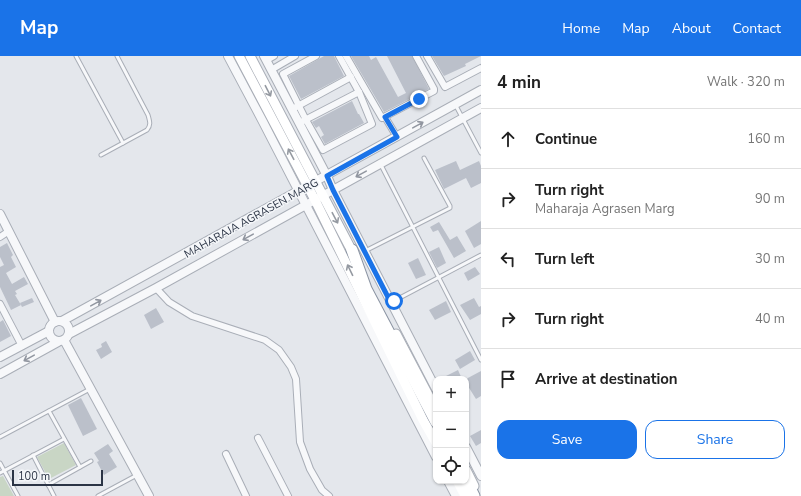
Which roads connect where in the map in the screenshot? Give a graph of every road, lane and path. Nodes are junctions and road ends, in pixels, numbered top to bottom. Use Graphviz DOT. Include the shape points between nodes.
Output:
graph roads {
  1 [pos="76,56"];
  2 [pos="117,56"];
  3 [pos="228,56"];
  4 [pos="239,56"];
  5 [pos="250,56"];
  6 [pos="295,56"];
  7 [pos="316,56"];
  8 [pos="339,56"];
  9 [pos="346,56"];
  10 [pos="416,56"];
  11 [pos="427,56"];
  12 [pos="268,57"];
  13 [pos="481,68"];
  14 [pos="271,70"];
  15 [pos="351,77"];
  16 [pos="481,90"];
  17 [pos="358,92"];
  18 [pos="455,104"];
  19 [pos="296,107"];
  20 [pos="481,108"];
  21 [pos="385,117"];
  22 [pos="462,118"];
  23 [pos="303,122"];
  24 [pos="397,137"];
  25 [pos="123,143"];
  26 [pos="481,152"];
  27 [pos="101,155"];
  28 [pos="424,158"];
  29 [pos="380,164"];
  30 [pos="327,176"];
  31 [pos="312,184"];
  32 [pos="333,190"];
  33 [pos="299,191"];
  34 [pos="319,198"];
  35 [pos="306,205"];
  36 [pos="1,220"];
  37 [pos="413,228"];
  38 [pos="9,231"];
  39 [pos="0,237"];
  40 [pos="352,250"];
  41 [pos="365,251"];
  42 [pos="480,256"];
  43 [pos="481,260"];
  44 [pos="439,278"];
  45 [pos="156,288"];
  46 [pos="391,303"];
  47 [pos="0,304"];
  48 [pos="58,322"];
  49 [pos="49,331"];
  50 [pos="64,339"];
  51 [pos="22,346"];
  52 [pos="0,358"];
  53 [pos="481,360"];
  54 [pos="0,374"];
  55 [pos="433,383"];
  56 [pos="92,388"];
  57 [pos="433,404"];
  58 [pos="49,411"];
  59 [pos="433,416"];
  60 [pos="0,437"];
  61 [pos="433,437"];
  62 [pos="258,438"];
  63 [pos="64,439"];
  64 [pos="467,448"];
  65 [pos="433,451"];
  66 [pos="226,454"];
  67 [pos="33,455"];
  68 [pos="91,461"];
  69 [pos="0,463"];
  70 [pos="80,467"];
  71 [pos="4,471"];
  72 [pos="0,473"];
  73 [pos="138,475"];
  74 [pos="469,476"];
  75 [pos="481,476"];
  76 [pos="450,484"];
  77 [pos="459,484"];
  78 [pos="468,484"];
  79 [pos="48,485"];
  80 [pos="18,496"];
  81 [pos="54,496"];
  82 [pos="98,496"];
  83 [pos="149,496"];
  84 [pos="246,496"];
  85 [pos="288,496"];
  86 [pos="329,496"];
  87 [pos="456,496"];
  88 [pos="465,496"];
  89 [pos="474,496"];
  90 [pos="479,496"];
  1 -- 25 [label="lane"];
  2 -- 25 [label="lane" via="150,122 147,130"];
  3 -- 33 [label="street"];
  31 -- 4 [label="main road, one-way"];
  5 -- 31 [label="main road, one-way"];
  6 -- 14 [label="street"];
  7 -- 19 [label="street" via="283,74"];
  8 -- 15 [label="street"];
  9 -- 21 [label="street" via="381,118"];
  10 -- 21 [label="street" via="434,91"];
  11 -- 13 [label="street" via="445,87 468,72"];
  12 -- 14 [label="street"];
  14 -- 19 [label="street"];
  15 -- 17 [label="street"];
  15 -- 19 [label="street"];
  16 -- 18 [label="street, MAHARAJA AGRASEN MARG"];
  17 -- 23 [label="street"];
  17 -- 23 [label="street" via="372,124 365,128 323,150"];
  18 -- 22 [label="lane"];
  24 -- 18 [label="street, MAHARAJA AGRASEN MARG, one-way"];
  19 -- 23 [label="street"];
  20 -- 22 [label="street, MAHARAJA AGRASEN MARG"];
  21 -- 24 [label="street"];
  22 -- 26 [label="lane"];
  22 -- 29 [label="street, MAHARAJA AGRASEN MARG"];
  23 -- 30 [label="street"];
  24 -- 30 [label="street, MAHARAJA AGRASEN MARG"];
  25 -- 27 [label="lane"];
  28 -- 37 [label="lane" via="450,207"];
  29 -- 32 [label="street, MAHARAJA AGRASEN MARG, one-way"];
  29 -- 37 [label="lane"];
  30 -- 31 [label="street, MAHARAJA AGRASEN MARG"];
  30 -- 32 [label="street"];
  31 -- 33 [label="street, MAHARAJA AGRASEN MARG"];
  31 -- 34 [label="main road"];
  32 -- 34 [label="street, MAHARAJA AGRASEN MARG"];
  32 -- 41 [label="street"];
  33 -- 35 [label="street"];
  48 -- 33 [label="street, MAHARAJA AGRASEN MARG, one-way"];
  34 -- 35 [label="street, MAHARAJA AGRASEN MARG"];
  34 -- 40 [label="main road, one-way"];
  61 -- 34 [label="main road, one-way"];
  35 -- 45 [label="street, MAHARAJA AGRASEN MARG, one-way"];
  35 -- 65 [label="street"];
  36 -- 38 [label="street"];
  37 -- 41 [label="lane"];
  37 -- 44 [label="lane"];
  38 -- 39 [label="street"];
  38 -- 48 [label="street"];
  40 -- 57 [label="main road"];
  40 -- 59 [label="highway" via="366,289"];
  41 -- 46 [label="street"];
  42 -- 43 [label="lane"];
  42 -- 44 [label="lane"];
  44 -- 46 [label="lane"];
  44 -- 53 [label="lane"];
  45 -- 50 [label="street, MAHARAJA AGRASEN MARG"];
  45 -- 86 [label="street" via="169,302 192,316 265,340 278,350 291,367 296,379 300,442 313,474 322,490"];
  46 -- 55 [label="street"];
  47 -- 51 [label="street"];
  48 -- 49 [label="street" via="50,326"];
  48 -- 50 [label="street" via="68,328"];
  49 -- 50 [label="street" via="52,339"];
  49 -- 51 [label="street"];
  50 -- 54 [label="street, MAHARAJA AGRASEN MARG, one-way"];
  50 -- 56 [label="street"];
  51 -- 52 [label="street"];
  56 -- 58 [label="lane"];
  56 -- 73 [label="street"];
  58 -- 60 [label="lane"];
  58 -- 63 [label="lane"];
  62 -- 85 [label="street"];
  63 -- 67 [label="lane"];
  63 -- 70 [label="lane"];
  64 -- 75 [label="street"];
  66 -- 84 [label="street"];
  67 -- 71 [label="lane"];
  67 -- 79 [label="lane"];
  68 -- 70 [label="lane"];
  69 -- 71 [label="lane"];
  70 -- 79 [label="lane"];
  71 -- 72 [label="lane"];
  71 -- 80 [label="lane"];
  73 -- 82 [label="lane"];
  73 -- 83 [label="street"];
  74 -- 90 [label="main road"];
  76 -- 87 [label="street"];
  77 -- 88 [label="main road"];
  78 -- 89 [label="highway"];
  79 -- 81 [label="lane"];
}
